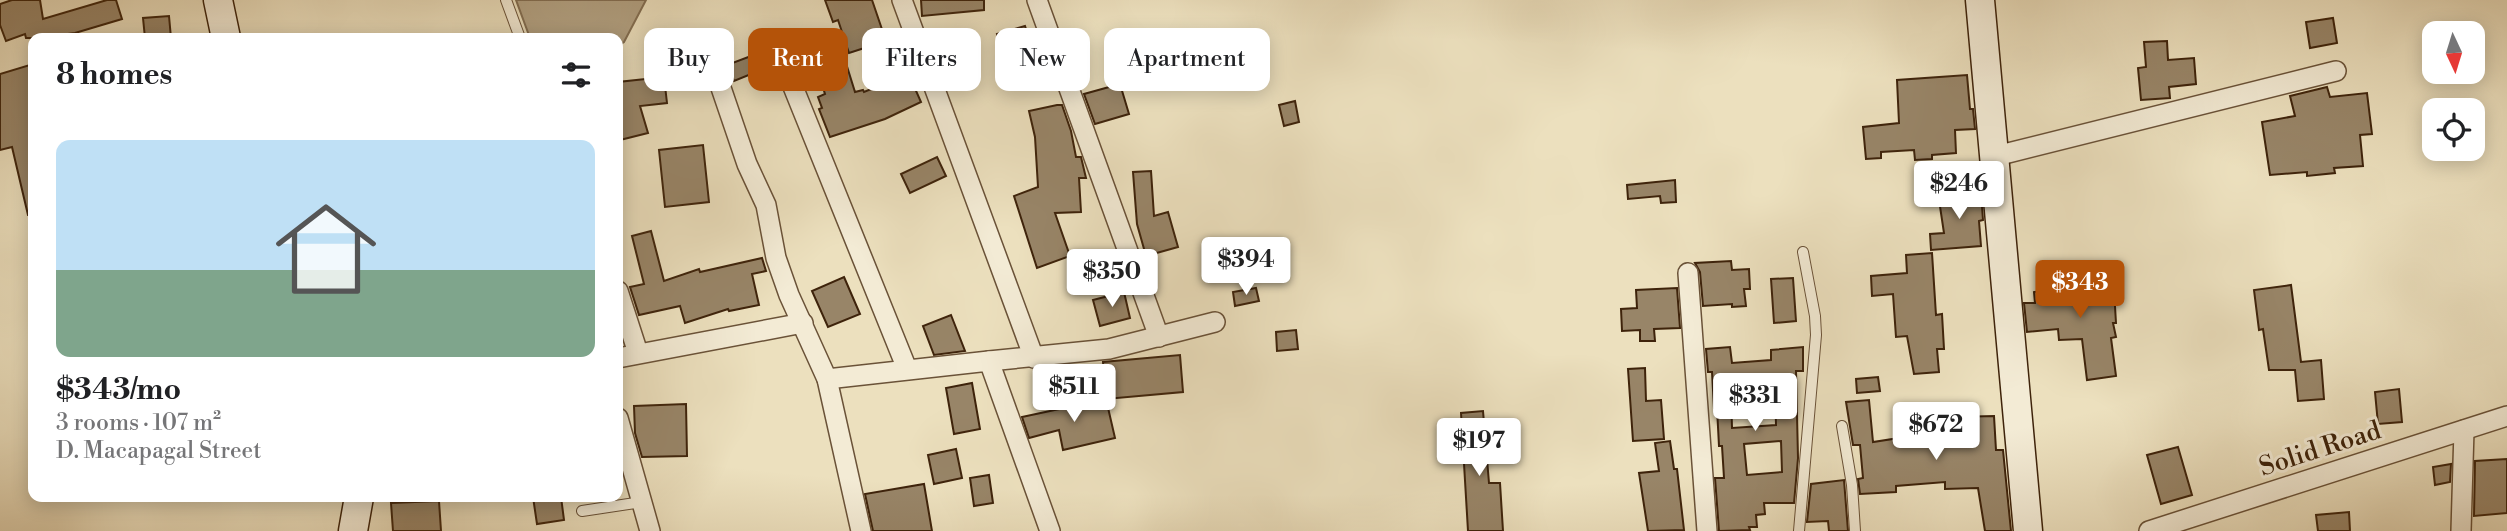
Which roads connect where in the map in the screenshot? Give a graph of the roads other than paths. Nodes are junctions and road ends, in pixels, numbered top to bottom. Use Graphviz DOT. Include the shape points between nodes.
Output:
graph roads {
  1 [pos="218,0"];
  2 [pos="506,0"];
  3 [pos="902,0"];
  4 [pos="1037,0"];
  5 [pos="1980,0"];
  6 [pos="225,33"];
  7 [pos="518,33"];
  8 [pos="2336,71"];
  9 [pos="722,91"];
  10 [pos="795,91"];
  11 [pos="1992,157"];
  12 [pos="1802,252"];
  13 [pos="1688,273"];
  14 [pos="623,306"];
  15 [pos="1215,322"];
  16 [pos="803,323"];
  17 [pos="1159,337"];
  18 [pos="638,353"];
  19 [pos="623,357"];
  20 [pos="1034,358"];
  21 [pos="989,361"];
  22 [pos="907,369"];
  23 [pos="827,379"];
  24 [pos="2507,416"];
  25 [pos="1842,426"];
  26 [pos="2464,430"];
  27 [pos="623,435"];
  28 [pos="358,502"];
  29 [pos="643,502"];
  30 [pos="582,511"];
  31 [pos="353,531"];
  32 [pos="650,531"];
  33 [pos="861,531"];
  34 [pos="1050,531"];
  35 [pos="1707,531"];
  36 [pos="1799,531"];
  37 [pos="1856,531"];
  38 [pos="2028,531"];
  39 [pos="2149,531"];
  40 [pos="2461,531"];
  1 -- 6 [label="street"];
  2 -- 7 [label="lane"];
  3 -- 20 [label="street"];
  4 -- 17 [label="street"];
  5 -- 11 [label="street"];
  8 -- 11 [label="street"];
  9 -- 16 [label="street" via="766,205 776,258"];
  10 -- 22 [label="street"];
  11 -- 38 [label="street"];
  12 -- 36 [label="lane" via="1816,335"];
  13 -- 35 [label="street"];
  14 -- 18 [label="street"];
  15 -- 17 [label="street"];
  16 -- 18 [label="street"];
  16 -- 23 [label="street"];
  17 -- 20 [label="street"];
  18 -- 19 [label="street"];
  20 -- 21 [label="street"];
  21 -- 22 [label="street"];
  21 -- 34 [label="street"];
  22 -- 23 [label="street"];
  23 -- 33 [label="street"];
  24 -- 26 [label="street, Solid Road"];
  25 -- 37 [label="lane"];
  26 -- 39 [label="street, Solid Road"];
  26 -- 40 [label="street"];
  27 -- 29 [label="street"];
  28 -- 31 [label="street"];
  29 -- 30 [label="lane"];
  29 -- 32 [label="street"];
}
